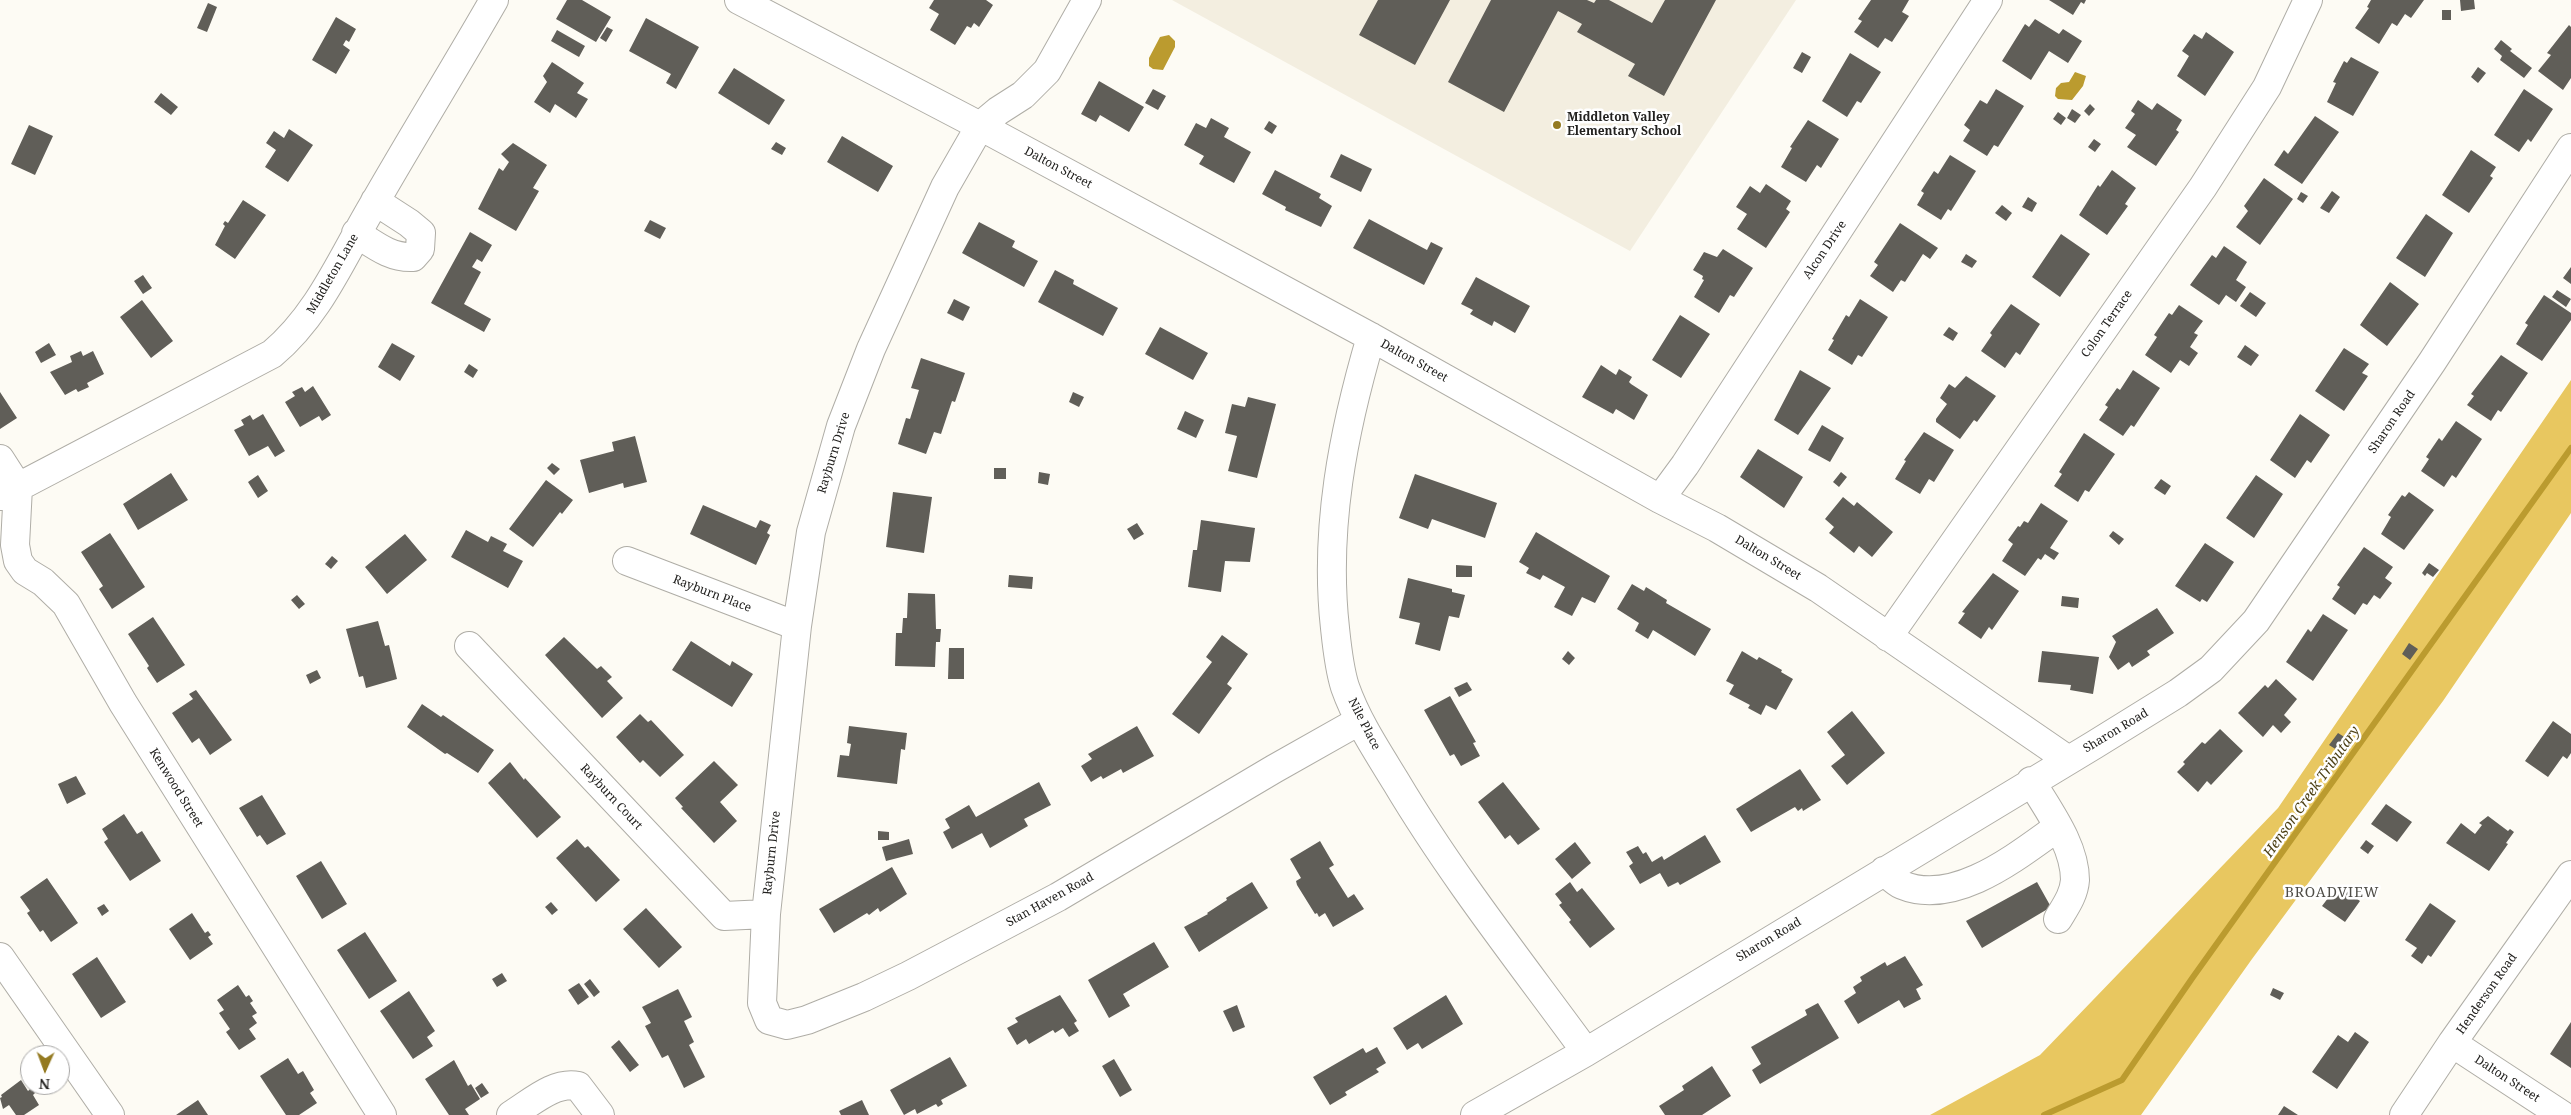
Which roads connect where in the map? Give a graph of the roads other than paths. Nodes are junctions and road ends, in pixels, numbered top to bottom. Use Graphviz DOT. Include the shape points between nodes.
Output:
graph roads {
  1 [pos="494,0"];
  2 [pos="739,0"];
  3 [pos="1087,0"];
  4 [pos="1988,0"];
  5 [pos="2308,0"];
  6 [pos="980,126"];
  7 [pos="2571,148"];
  8 [pos="375,201"];
  9 [pos="356,233"];
  10 [pos="1371,337"];
  11 [pos="0,459"];
  12 [pos="9,492"];
  13 [pos="1660,499"];
  14 [pos="627,561"];
  15 [pos="797,626"];
  16 [pos="1888,637"];
  17 [pos="469,646"];
  18 [pos="1359,721"];
  19 [pos="2067,759"];
  20 [pos="2031,781"];
  21 [pos="2058,827"];
  22 [pos="1884,871"];
  23 [pos="2571,875"];
  24 [pos="766,914"];
  25 [pos="2058,919"];
  26 [pos="0,957"];
  27 [pos="762,975"];
  28 [pos="2452,1043"];
  29 [pos="1586,1052"];
  30 [pos="110,1115"];
  31 [pos="382,1115"];
  32 [pos="511,1115"];
  33 [pos="600,1115"];
  34 [pos="1475,1115"];
  35 [pos="2404,1115"];
  36 [pos="2562,1115"];
  1 -- 8 [label="street, Middleton Lane"];
  2 -- 6 [label="street, Dalton Street"];
  3 -- 6 [label="street, Rayburn Drive" via="1047,71 1034,86"];
  4 -- 13 [label="street, Alcon Drive"];
  5 -- 16 [label="street, Colon Terrace" via="2267,87 2203,187"];
  6 -- 10 [label="street, Dalton Street"];
  6 -- 15 [label="street, Rayburn Drive" via="945,187 904,274 842,426 811,532"];
  7 -- 19 [label="street, Sharon Road" via="2432,362 2256,621 2211,669 2196,680"];
  8 -- 9 [label="street, Middleton Lane"];
  8 -- 9 [label="street" via="421,233 420,249 413,257 389,254"];
  9 -- 12 [label="street, Middleton Lane" via="308,318 272,354"];
  10 -- 13 [label="street, Dalton Street"];
  10 -- 18 [label="street, Nile Place" via="1343,451 1331,550 1340,664"];
  11 -- 12 [label="street"];
  12 -- 31 [label="street, Kenwood Street" via="18,562 66,604 133,720"];
  13 -- 16 [label="street, Dalton Street" via="1818,588"];
  14 -- 15 [label="street, Rayburn Place"];
  15 -- 24 [label="street, Rayburn Drive"];
  16 -- 19 [label="street, Dalton Street"];
  17 -- 24 [label="street, Rayburn Court" via="724,916"];
  18 -- 27 [label="street, Stan Haven Road" via="1058,897 864,997 787,1026 769,1020 765,1012"];
  18 -- 29 [label="street, Nile Place" via="1431,841"];
  19 -- 20 [label="street, Sharon Road"];
  20 -- 21 [label="street"];
  20 -- 22 [label="street, Sharon Road"];
  21 -- 22 [label="street" via="1977,880 1954,886 1930,891 1915,889 1900,885"];
  21 -- 25 [label="street" via="2071,856 2075,880 2071,897"];
  22 -- 29 [label="street, Sharon Road"];
  23 -- 28 [label="street, Henderson Road"];
  24 -- 27 [label="street, Rayburn Drive"];
  26 -- 30 [label="street"];
  28 -- 35 [label="street, Henderson Road"];
  28 -- 36 [label="street, Dalton Street"];
  29 -- 34 [label="street, Sharon Road"];
  32 -- 33 [label="street" via="568,1084 578,1086"];
}
